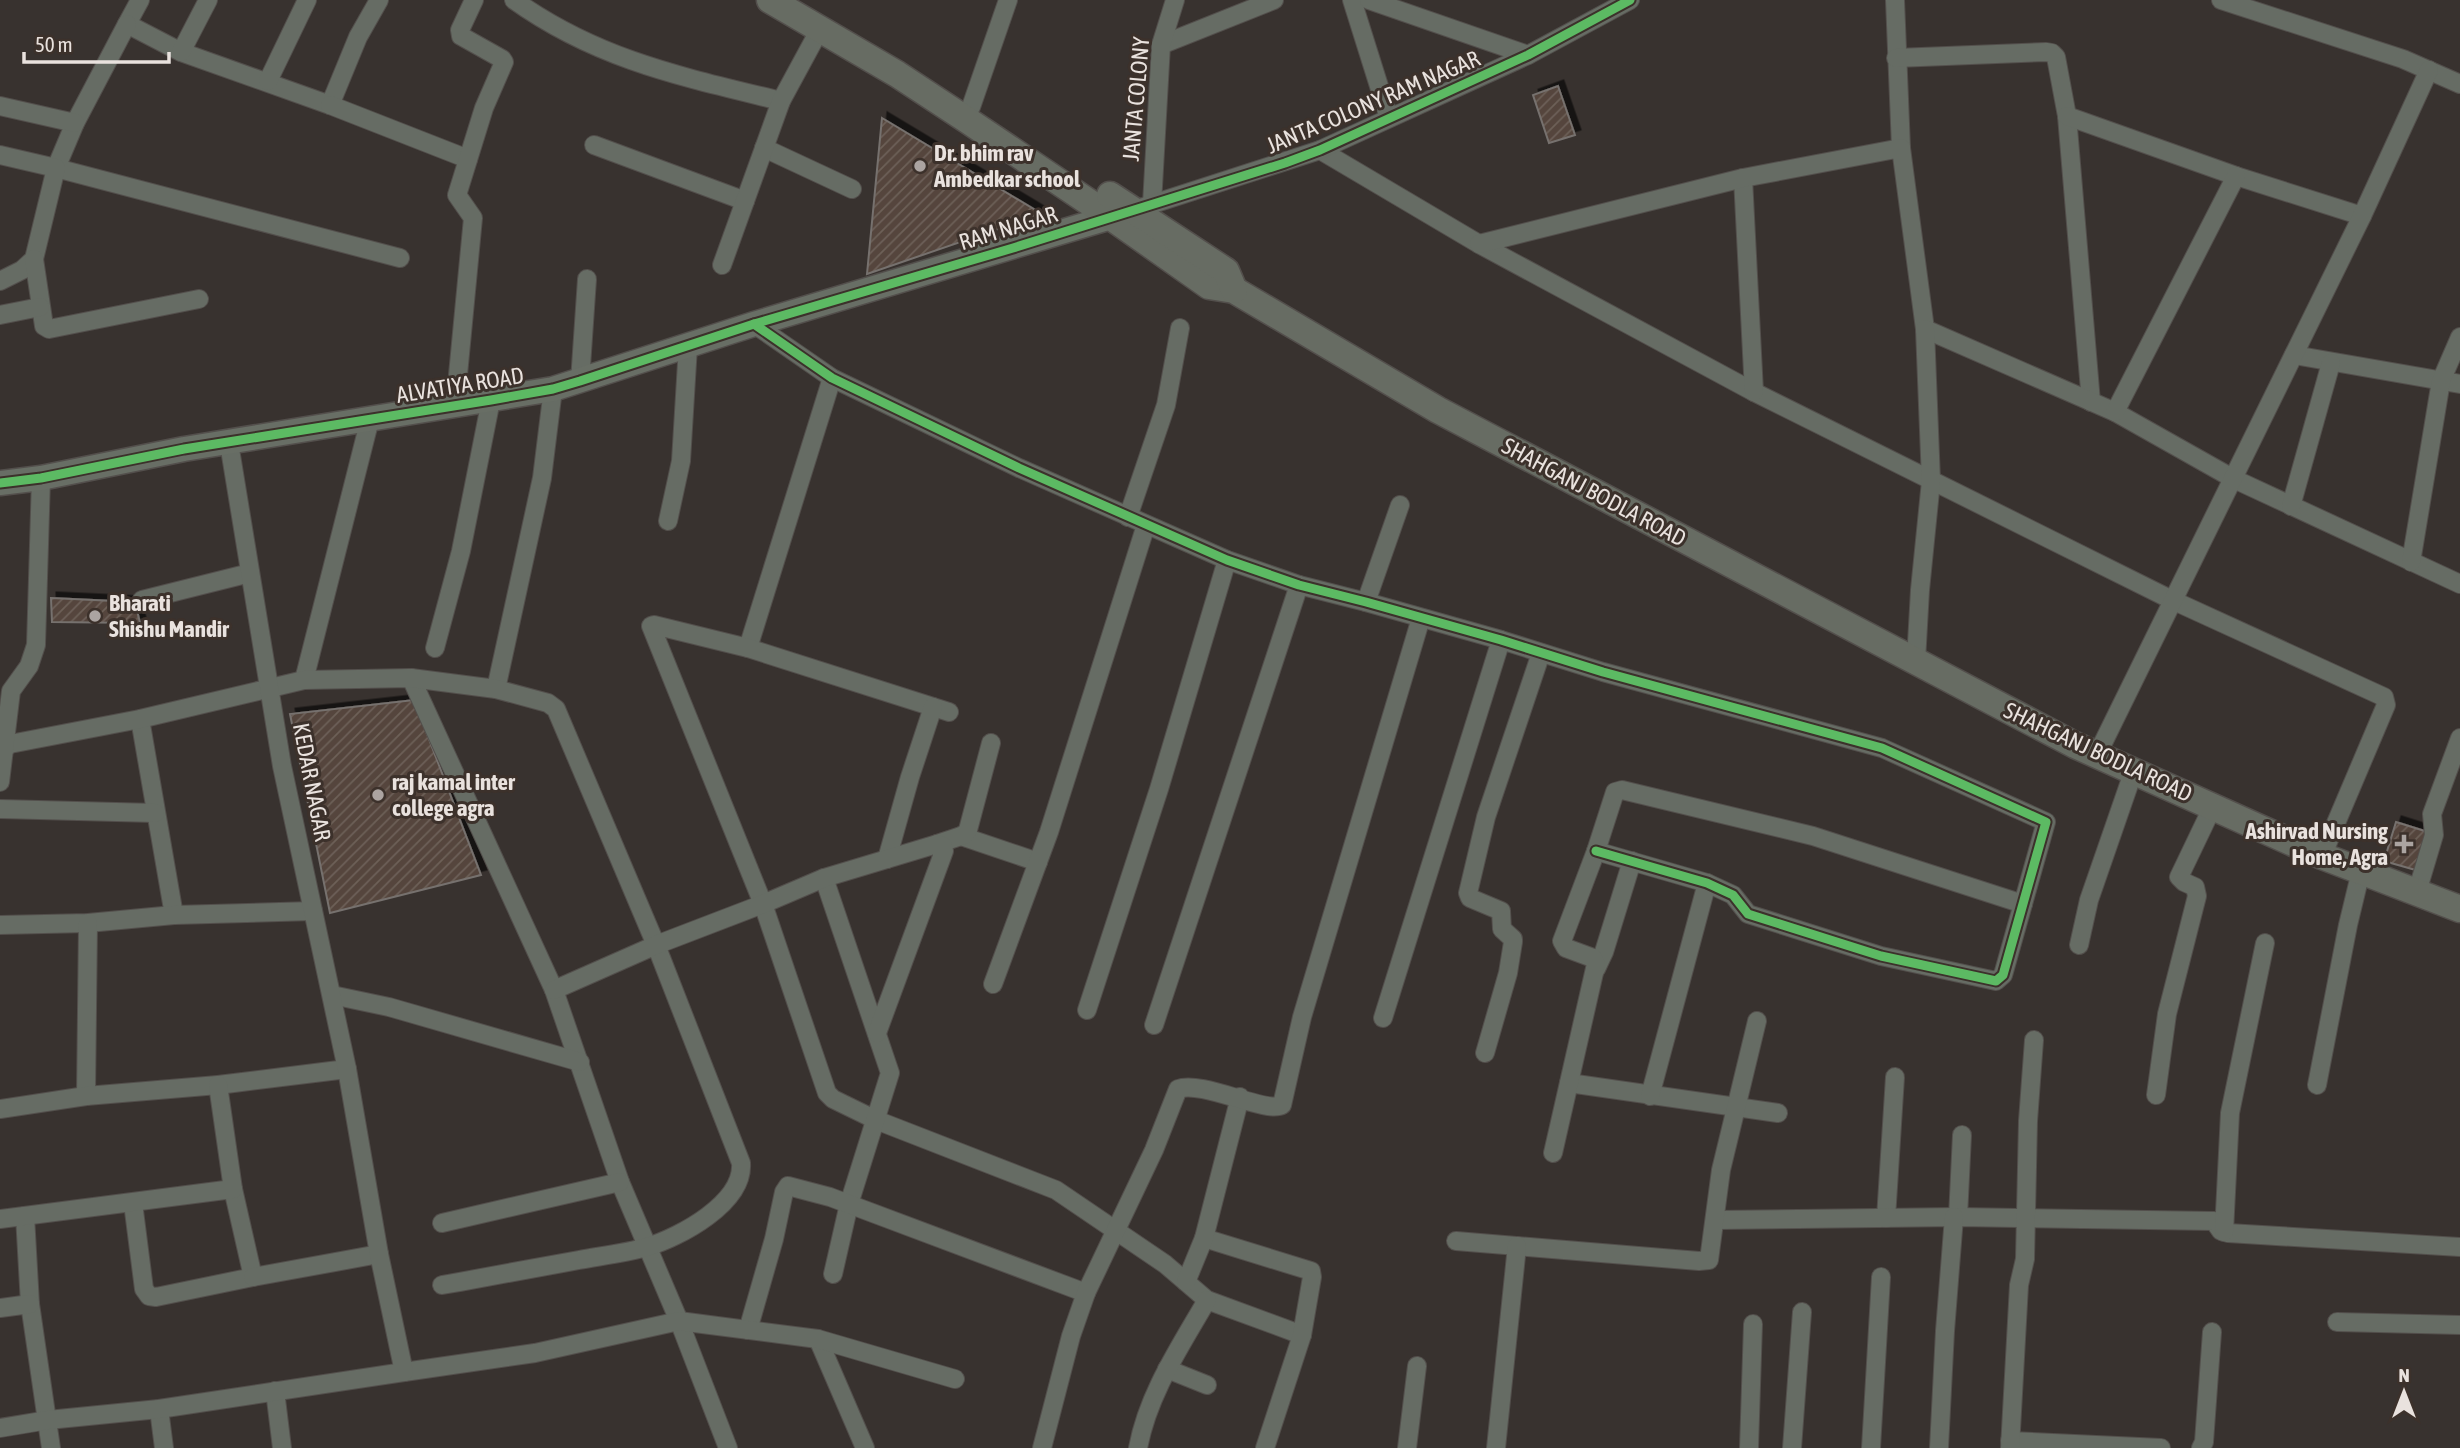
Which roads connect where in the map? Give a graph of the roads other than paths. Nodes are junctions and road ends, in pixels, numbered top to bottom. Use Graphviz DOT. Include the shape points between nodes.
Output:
graph roads {
  1 [pos="140,0"];
  2 [pos="208,0"];
  3 [pos="307,0"];
  4 [pos="379,0"];
  5 [pos="474,0"];
  6 [pos="513,0"];
  7 [pos="771,0"];
  8 [pos="791,0"];
  9 [pos="1008,0"];
  10 [pos="1175,0"];
  11 [pos="1274,0"];
  12 [pos="1352,0"];
  13 [pos="1369,0"];
  14 [pos="1630,0"];
  15 [pos="1895,0"];
  16 [pos="2221,0"];
  17 [pos="127,24"];
  18 [pos="820,29"];
  19 [pos="1161,46"];
  20 [pos="181,52"];
  21 [pos="1528,55"];
  22 [pos="1896,58"];
  23 [pos="2429,70"];
  24 [pos="268,81"];
  25 [pos="2460,84"];
  26 [pos="781,101"];
  27 [pos="330,104"];
  28 [pos="0,106"];
  29 [pos="971,107"];
  30 [pos="2067,116"];
  31 [pos="1389,118"];
  32 [pos="75,123"];
  33 [pos="594,145"];
  34 [pos="764,148"];
  35 [pos="1901,148"];
  36 [pos="1320,150"];
  37 [pos="0,155"];
  38 [pos="468,159"];
  39 [pos="56,168"];
  40 [pos="2236,176"];
  41 [pos="1743,178"];
  42 [pos="852,189"];
  43 [pos="746,201"];
  44 [pos="1133,210"];
  45 [pos="2362,216"];
  46 [pos="1479,244"];
  47 [pos="400,258"];
  48 [pos="34,259"];
  49 [pos="722,265"];
  50 [pos="915,276"];
  51 [pos="587,279"];
  52 [pos="0,281"];
  53 [pos="199,299"];
  54 [pos="40,307"];
  55 [pos="0,315"];
  56 [pos="754,324"];
  57 [pos="1180,328"];
  58 [pos="1925,329"];
  59 [pos="2460,337"];
  60 [pos="688,346"];
  61 [pos="2294,355"];
  62 [pos="2331,363"];
  63 [pos="832,378"];
  64 [pos="580,381"];
  65 [pos="2441,382"];
  66 [pos="2460,384"];
  67 [pos="553,388"];
  68 [pos="1754,392"];
  69 [pos="491,400"];
  70 [pos="2091,402"];
  71 [pos="455,406"];
  72 [pos="2115,412"];
  73 [pos="370,419"];
  74 [pos="229,443"];
  75 [pos="41,478"];
  76 [pos="2234,479"];
  77 [pos="1931,481"];
  78 [pos="0,483"];
  79 [pos="1400,505"];
  80 [pos="2291,506"];
  81 [pos="1128,517"];
  82 [pos="668,520"];
  83 [pos="1146,525"];
  84 [pos="1227,560"];
  85 [pos="2411,562"];
  86 [pos="250,573"];
  87 [pos="2460,584"];
  88 [pos="1298,585"];
  89 [pos="142,600"];
  90 [pos="2172,600"];
  91 [pos="1366,602"];
  92 [pos="1421,618"];
  93 [pos="1501,640"];
  94 [pos="435,648"];
  95 [pos="748,648"];
  96 [pos="1541,653"];
  97 [pos="1916,661"];
  98 [pos="411,678"];
  99 [pos="304,680"];
  100 [pos="269,687"];
  101 [pos="496,689"];
  102 [pos="141,719"];
  103 [pos="2460,738"];
  104 [pos="991,743"];
  105 [pos="5,748"];
  106 [pos="2097,755"];
  107 [pos="2134,770"];
  108 [pos="0,782"];
  109 [pos="2213,806"];
  110 [pos="0,809"];
  111 [pos="155,813"];
  112 [pos="961,836"];
  113 [pos="937,844"];
  114 [pos="1596,851"];
  115 [pos="2322,856"];
  116 [pos="887,859"];
  117 [pos="1632,861"];
  118 [pos="1038,862"];
  119 [pos="2361,871"];
  120 [pos="824,877"];
  121 [pos="1707,883"];
  122 [pos="2417,892"];
  123 [pos="763,904"];
  124 [pos="2023,904"];
  125 [pos="2460,909"];
  126 [pos="313,911"];
  127 [pos="174,915"];
  128 [pos="88,923"];
  129 [pos="0,925"];
  130 [pos="2265,943"];
  131 [pos="656,945"];
  132 [pos="2079,945"];
  133 [pos="1595,969"];
  134 [pos="993,984"];
  135 [pos="554,990"];
  136 [pos="332,995"];
  137 [pos="1087,1010"];
  138 [pos="1383,1018"];
  139 [pos="1757,1021"];
  140 [pos="1154,1025"];
  141 [pos="877,1033"];
  142 [pos="2034,1040"];
  143 [pos="1485,1053"];
  144 [pos="580,1062"];
  145 [pos="347,1069"];
  146 [pos="1895,1077"];
  147 [pos="1569,1083"];
  148 [pos="218,1085"];
  149 [pos="2318,1085"];
  150 [pos="2156,1095"];
  151 [pos="86,1096"];
  152 [pos="1650,1096"];
  153 [pos="1240,1097"];
  154 [pos="1737,1108"];
  155 [pos="0,1109"];
  156 [pos="1778,1113"];
  157 [pos="876,1120"];
  158 [pos="1962,1135"];
  159 [pos="1553,1153"];
  160 [pos="621,1182"];
  161 [pos="233,1189"];
  162 [pos="133,1203"];
  163 [pos="849,1205"];
  164 [pos="25,1216"];
  165 [pos="1956,1217"];
  166 [pos="1886,1218"];
  167 [pos="2026,1218"];
  168 [pos="0,1219"];
  169 [pos="1715,1220"];
  170 [pos="442,1223"];
  171 [pos="1115,1229"];
  172 [pos="2224,1232"];
  173 [pos="1204,1238"];
  174 [pos="1455,1241"];
  175 [pos="1517,1246"];
  176 [pos="647,1247"];
  177 [pos="2460,1247"];
  178 [pos="379,1254"];
  179 [pos="833,1274"];
  180 [pos="253,1277"];
  181 [pos="1881,1277"];
  182 [pos="1186,1282"];
  183 [pos="442,1286"];
  184 [pos="1086,1293"];
  185 [pos="1207,1300"];
  186 [pos="30,1304"];
  187 [pos="0,1308"];
  188 [pos="1802,1312"];
  189 [pos="679,1321"];
  190 [pos="2337,1322"];
  191 [pos="1753,1324"];
  192 [pos="2460,1325"];
  193 [pos="748,1330"];
  194 [pos="2212,1332"];
  195 [pos="1302,1335"];
  196 [pos="818,1339"];
  197 [pos="1417,1366"];
  198 [pos="1167,1369"];
  199 [pos="404,1372"];
  200 [pos="955,1379"];
  201 [pos="1207,1385"];
  202 [pos="275,1391"];
  203 [pos="159,1409"];
  204 [pos="48,1420"];
  205 [pos="0,1428"];
  206 [pos="2010,1445"];
  207 [pos="51,1448"];
  208 [pos="164,1448"];
  209 [pos="282,1448"];
  210 [pos="728,1448"];
  211 [pos="865,1448"];
  212 [pos="1042,1448"];
  213 [pos="1138,1448"];
  214 [pos="1265,1448"];
  215 [pos="1407,1448"];
  216 [pos="1496,1448"];
  217 [pos="1749,1448"];
  218 [pos="1792,1448"];
  219 [pos="1871,1448"];
  220 [pos="1939,1448"];
  221 [pos="2161,1448"];
  222 [pos="2201,1448"];
  1 -- 17 [label="street"];
  2 -- 20 [label="street"];
  3 -- 24 [label="street"];
  4 -- 27 [label="street"];
  5 -- 38 [label="street" via="461,36 504,62"];
  6 -- 26 [label="street" via="619,57"];
  7 -- 18 [label="main road"];
  8 -- 29 [label="main road"];
  9 -- 29 [label="street"];
  10 -- 19 [label="street, JANTA COLONY"];
  11 -- 19 [label="street"];
  12 -- 31 [label="street"];
  13 -- 21 [label="street"];
  14 -- 21 [label="street, JANTA COLONY RAM NAGAR"];
  15 -- 22 [label="street"];
  16 -- 23 [label="street"];
  17 -- 20 [label="street"];
  17 -- 32 [label="street"];
  18 -- 26 [label="street"];
  18 -- 44 [label="main road"];
  19 -- 44 [label="street, JANTA COLONY"];
  20 -- 24 [label="street"];
  21 -- 31 [label="street, JANTA COLONY RAM NAGAR"];
  22 -- 30 [label="street" via="2052,52"];
  22 -- 35 [label="street"];
  23 -- 25 [label="street"];
  23 -- 45 [label="street"];
  24 -- 27 [label="street"];
  26 -- 34 [label="street"];
  27 -- 38 [label="street"];
  28 -- 32 [label="street"];
  29 -- 44 [label="main road"];
  30 -- 40 [label="street"];
  30 -- 70 [label="street"];
  31 -- 36 [label="street, JANTA COLONY RAM NAGAR"];
  32 -- 39 [label="street"];
  33 -- 43 [label="street"];
  34 -- 42 [label="street"];
  34 -- 43 [label="street"];
  35 -- 41 [label="street"];
  35 -- 58 [label="street"];
  36 -- 44 [label="street, JANTA COLONY RAM NAGAR"];
  36 -- 46 [label="street"];
  37 -- 39 [label="street"];
  38 -- 71 [label="street" via="457,195 473,218"];
  39 -- 47 [label="street"];
  39 -- 48 [label="street"];
  40 -- 45 [label="street"];
  40 -- 72 [label="street"];
  41 -- 46 [label="street"];
  41 -- 68 [label="street"];
  43 -- 49 [label="street"];
  44 -- 50 [label="street, RAM NAGAR"];
  44 -- 97 [label="main road, SHAHGANJ BODLA ROAD" via="1226,271 1234,290 1438,410"];
  45 -- 61 [label="street"];
  46 -- 68 [label="street"];
  48 -- 52 [label="street"];
  48 -- 54 [label="street"];
  50 -- 56 [label="street, ALVATIYA ROAD"];
  51 -- 64 [label="street"];
  53 -- 54 [label="street" via="49,329"];
  54 -- 55 [label="street"];
  56 -- 60 [label="street, ALVATIYA ROAD"];
  56 -- 63 [label="street"];
  57 -- 81 [label="street" via="1166,405"];
  58 -- 70 [label="street"];
  58 -- 77 [label="street"];
  59 -- 65 [label="street"];
  60 -- 64 [label="street, ALVATIYA ROAD"];
  60 -- 82 [label="street" via="681,461"];
  61 -- 62 [label="street"];
  61 -- 76 [label="street"];
  62 -- 65 [label="street"];
  62 -- 80 [label="street"];
  63 -- 81 [label="street"];
  63 -- 95 [label="street"];
  64 -- 67 [label="street, ALVATIYA ROAD"];
  65 -- 66 [label="street"];
  65 -- 85 [label="street"];
  67 -- 69 [label="street, ALVATIYA ROAD"];
  67 -- 101 [label="street" via="542,478"];
  68 -- 77 [label="street"];
  69 -- 71 [label="street, ALVATIYA ROAD"];
  69 -- 94 [label="street" via="461,551"];
  70 -- 72 [label="street"];
  71 -- 73 [label="street, ALVATIYA ROAD"];
  72 -- 76 [label="street"];
  73 -- 74 [label="street, ALVATIYA ROAD"];
  73 -- 99 [label="street"];
  74 -- 75 [label="street, ALVATIYA ROAD"];
  74 -- 86 [label="street, KEDAR NAGAR"];
  75 -- 78 [label="street, ALVATIYA ROAD"];
  75 -- 105 [label="street" via="36,645 11,691"];
  76 -- 80 [label="street"];
  76 -- 90 [label="street"];
  77 -- 90 [label="street"];
  77 -- 97 [label="street"];
  79 -- 91 [label="street"];
  80 -- 85 [label="street"];
  81 -- 83 [label="street"];
  83 -- 84 [label="street"];
  83 -- 118 [label="street"];
  84 -- 88 [label="street"];
  84 -- 137 [label="street"];
  85 -- 87 [label="street"];
  86 -- 89 [label="street"];
  86 -- 100 [label="street, KEDAR NAGAR"];
  88 -- 91 [label="street"];
  88 -- 140 [label="street"];
  90 -- 106 [label="street"];
  90 -- 115 [label="street" via="2385,698 2386,705"];
  91 -- 92 [label="street"];
  92 -- 93 [label="street"];
  92 -- 153 [label="street" via="1302,1017 1282,1105 1275,1108"];
  93 -- 96 [label="street"];
  93 -- 138 [label="street"];
  95 -- 116 [label="street" via="941,709 910,777"];
  95 -- 123 [label="street" via="654,625 650,628"];
  96 -- 124 [label="street" via="1882,748 2046,822"];
  96 -- 143 [label="street" via="1486,817 1468,893 1502,911 1502,929 1513,942"];
  97 -- 106 [label="main road, SHAHGANJ BODLA ROAD"];
  98 -- 99 [label="street"];
  98 -- 101 [label="street"];
  98 -- 135 [label="street"];
  99 -- 100 [label="street"];
  100 -- 102 [label="street"];
  100 -- 126 [label="street, KEDAR NAGAR"];
  101 -- 131 [label="street" via="556,709"];
  102 -- 105 [label="street"];
  102 -- 111 [label="street"];
  103 -- 122 [label="street" via="2432,814 2434,835"];
  104 -- 112 [label="street" via="968,830"];
  105 -- 108 [label="street"];
  106 -- 107 [label="main road, SHAHGANJ BODLA ROAD"];
  107 -- 109 [label="main road, SHAHGANJ BODLA ROAD"];
  107 -- 132 [label="street"];
  109 -- 115 [label="main road, SHAHGANJ BODLA ROAD"];
  109 -- 150 [label="street" via="2179,877 2195,887 2197,896 2167,1014"];
  110 -- 111 [label="street"];
  111 -- 127 [label="street"];
  112 -- 113 [label="street"];
  112 -- 118 [label="street"];
  113 -- 116 [label="street"];
  113 -- 141 [label="street" via="944,851"];
  114 -- 117 [label="street"];
  114 -- 124 [label="street" via="1612,796 1622,790 1814,836"];
  114 -- 133 [label="street" via="1562,941 1566,948 1593,958"];
  115 -- 119 [label="main road, SHAHGANJ BODLA ROAD"];
  116 -- 120 [label="street"];
  117 -- 121 [label="street"];
  117 -- 133 [label="street"];
  118 -- 134 [label="street"];
  119 -- 122 [label="main road, SHAHGANJ BODLA ROAD"];
  119 -- 149 [label="street"];
  120 -- 123 [label="street"];
  120 -- 141 [label="street"];
  121 -- 124 [label="street" via="1733,895 1748,914 1881,956 1987,981 2003,975"];
  121 -- 152 [label="street"];
  122 -- 125 [label="main road, SHAHGANJ BODLA ROAD"];
  123 -- 131 [label="street"];
  123 -- 157 [label="street" via="827,1093"];
  126 -- 127 [label="street"];
  126 -- 136 [label="street, KEDAR NAGAR"];
  127 -- 128 [label="street"];
  128 -- 129 [label="street"];
  128 -- 151 [label="street"];
  130 -- 172 [label="street" via="2230,1113"];
  131 -- 135 [label="street"];
  131 -- 176 [label="street" via="742,1174 729,1197 688,1230"];
  133 -- 147 [label="street"];
  135 -- 144 [label="street"];
  136 -- 144 [label="street"];
  136 -- 145 [label="street, KEDAR NAGAR"];
  139 -- 154 [label="street"];
  141 -- 157 [label="street" via="890,1076"];
  142 -- 167 [label="street"];
  144 -- 160 [label="street"];
  145 -- 148 [label="street"];
  145 -- 178 [label="street, KEDAR NAGAR"];
  146 -- 166 [label="street"];
  147 -- 152 [label="street"];
  147 -- 159 [label="street"];
  148 -- 151 [label="street"];
  148 -- 161 [label="street"];
  151 -- 155 [label="street"];
  152 -- 154 [label="street"];
  153 -- 171 [label="street" via="1178,1089"];
  153 -- 173 [label="street"];
  154 -- 156 [label="street"];
  154 -- 169 [label="street" via="1721,1170"];
  157 -- 163 [label="street"];
  157 -- 171 [label="street" via="1056,1190"];
  158 -- 165 [label="street"];
  160 -- 170 [label="street"];
  160 -- 176 [label="street"];
  161 -- 162 [label="street"];
  161 -- 180 [label="street"];
  162 -- 164 [label="street"];
  162 -- 180 [label="street" via="144,1289 149,1296"];
  163 -- 179 [label="street"];
  163 -- 184 [label="street"];
  163 -- 193 [label="street" via="786,1187"];
  164 -- 168 [label="street"];
  164 -- 186 [label="street"];
  165 -- 166 [label="street"];
  165 -- 167 [label="street"];
  165 -- 220 [label="street"];
  166 -- 169 [label="street"];
  167 -- 172 [label="street" via="2214,1221"];
  167 -- 206 [label="street"];
  169 -- 175 [label="street" via="1711,1255 1705,1261"];
  171 -- 182 [label="street"];
  171 -- 184 [label="street"];
  172 -- 177 [label="street"];
  173 -- 182 [label="street"];
  173 -- 195 [label="street" via="1311,1271"];
  174 -- 175 [label="street"];
  175 -- 216 [label="street"];
  176 -- 183 [label="street"];
  176 -- 189 [label="street"];
  178 -- 180 [label="street"];
  178 -- 199 [label="street, KEDAR NAGAR"];
  181 -- 219 [label="street"];
  182 -- 185 [label="street"];
  184 -- 212 [label="street"];
  185 -- 195 [label="street"];
  185 -- 198 [label="street"];
  186 -- 187 [label="street"];
  186 -- 204 [label="street"];
  188 -- 218 [label="street"];
  189 -- 193 [label="street"];
  189 -- 199 [label="street" via="535,1353"];
  189 -- 210 [label="street"];
  190 -- 192 [label="street"];
  191 -- 217 [label="street"];
  193 -- 196 [label="street"];
  194 -- 222 [label="street"];
  195 -- 214 [label="street"];
  196 -- 200 [label="street"];
  196 -- 211 [label="street"];
  197 -- 215 [label="street"];
  198 -- 201 [label="street"];
  198 -- 213 [label="street"];
  199 -- 202 [label="street"];
  202 -- 203 [label="street"];
  202 -- 209 [label="street"];
  203 -- 204 [label="street"];
  203 -- 208 [label="street"];
  204 -- 205 [label="street"];
  204 -- 207 [label="street"];
  206 -- 221 [label="street"];
}
